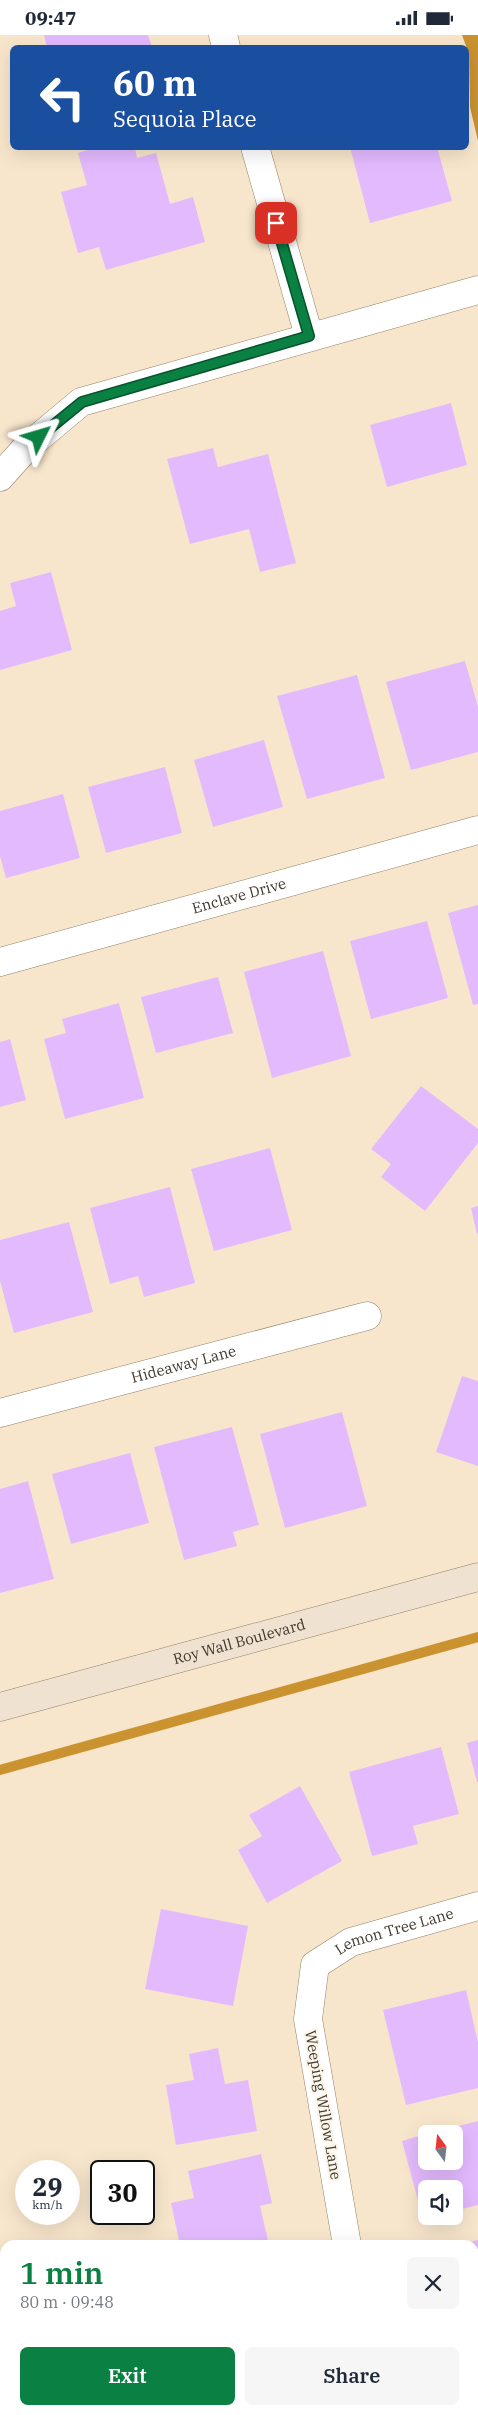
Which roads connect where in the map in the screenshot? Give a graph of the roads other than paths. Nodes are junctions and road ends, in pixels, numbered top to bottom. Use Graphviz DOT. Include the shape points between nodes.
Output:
graph roads {
  1 [pos="256,150"];
  2 [pos="478,290"];
  3 [pos="309,336"];
  4 [pos="0,477"];
  5 [pos="478,830"];
  6 [pos="0,962"];
  7 [pos="367,1316"];
  8 [pos="0,1413"];
  9 [pos="478,1577"];
  10 [pos="0,1707"];
  11 [pos="478,1907"];
  12 [pos="315,1965"];
  13 [pos="346,2240"];
  1 -- 3 [label="street"];
  2 -- 3 [label="street"];
  3 -- 4 [label="street" via="82,402 25,449"];
  5 -- 6 [label="street, Enclave Drive"];
  7 -- 8 [label="street, Hideaway Lane"];
  9 -- 10 [label="street, Roy Wall Boulevard"];
  11 -- 12 [label="street, Lemon Tree Lane" via="351,1942"];
  12 -- 13 [label="street, Weeping Willow Lane" via="308,2019"];
}
